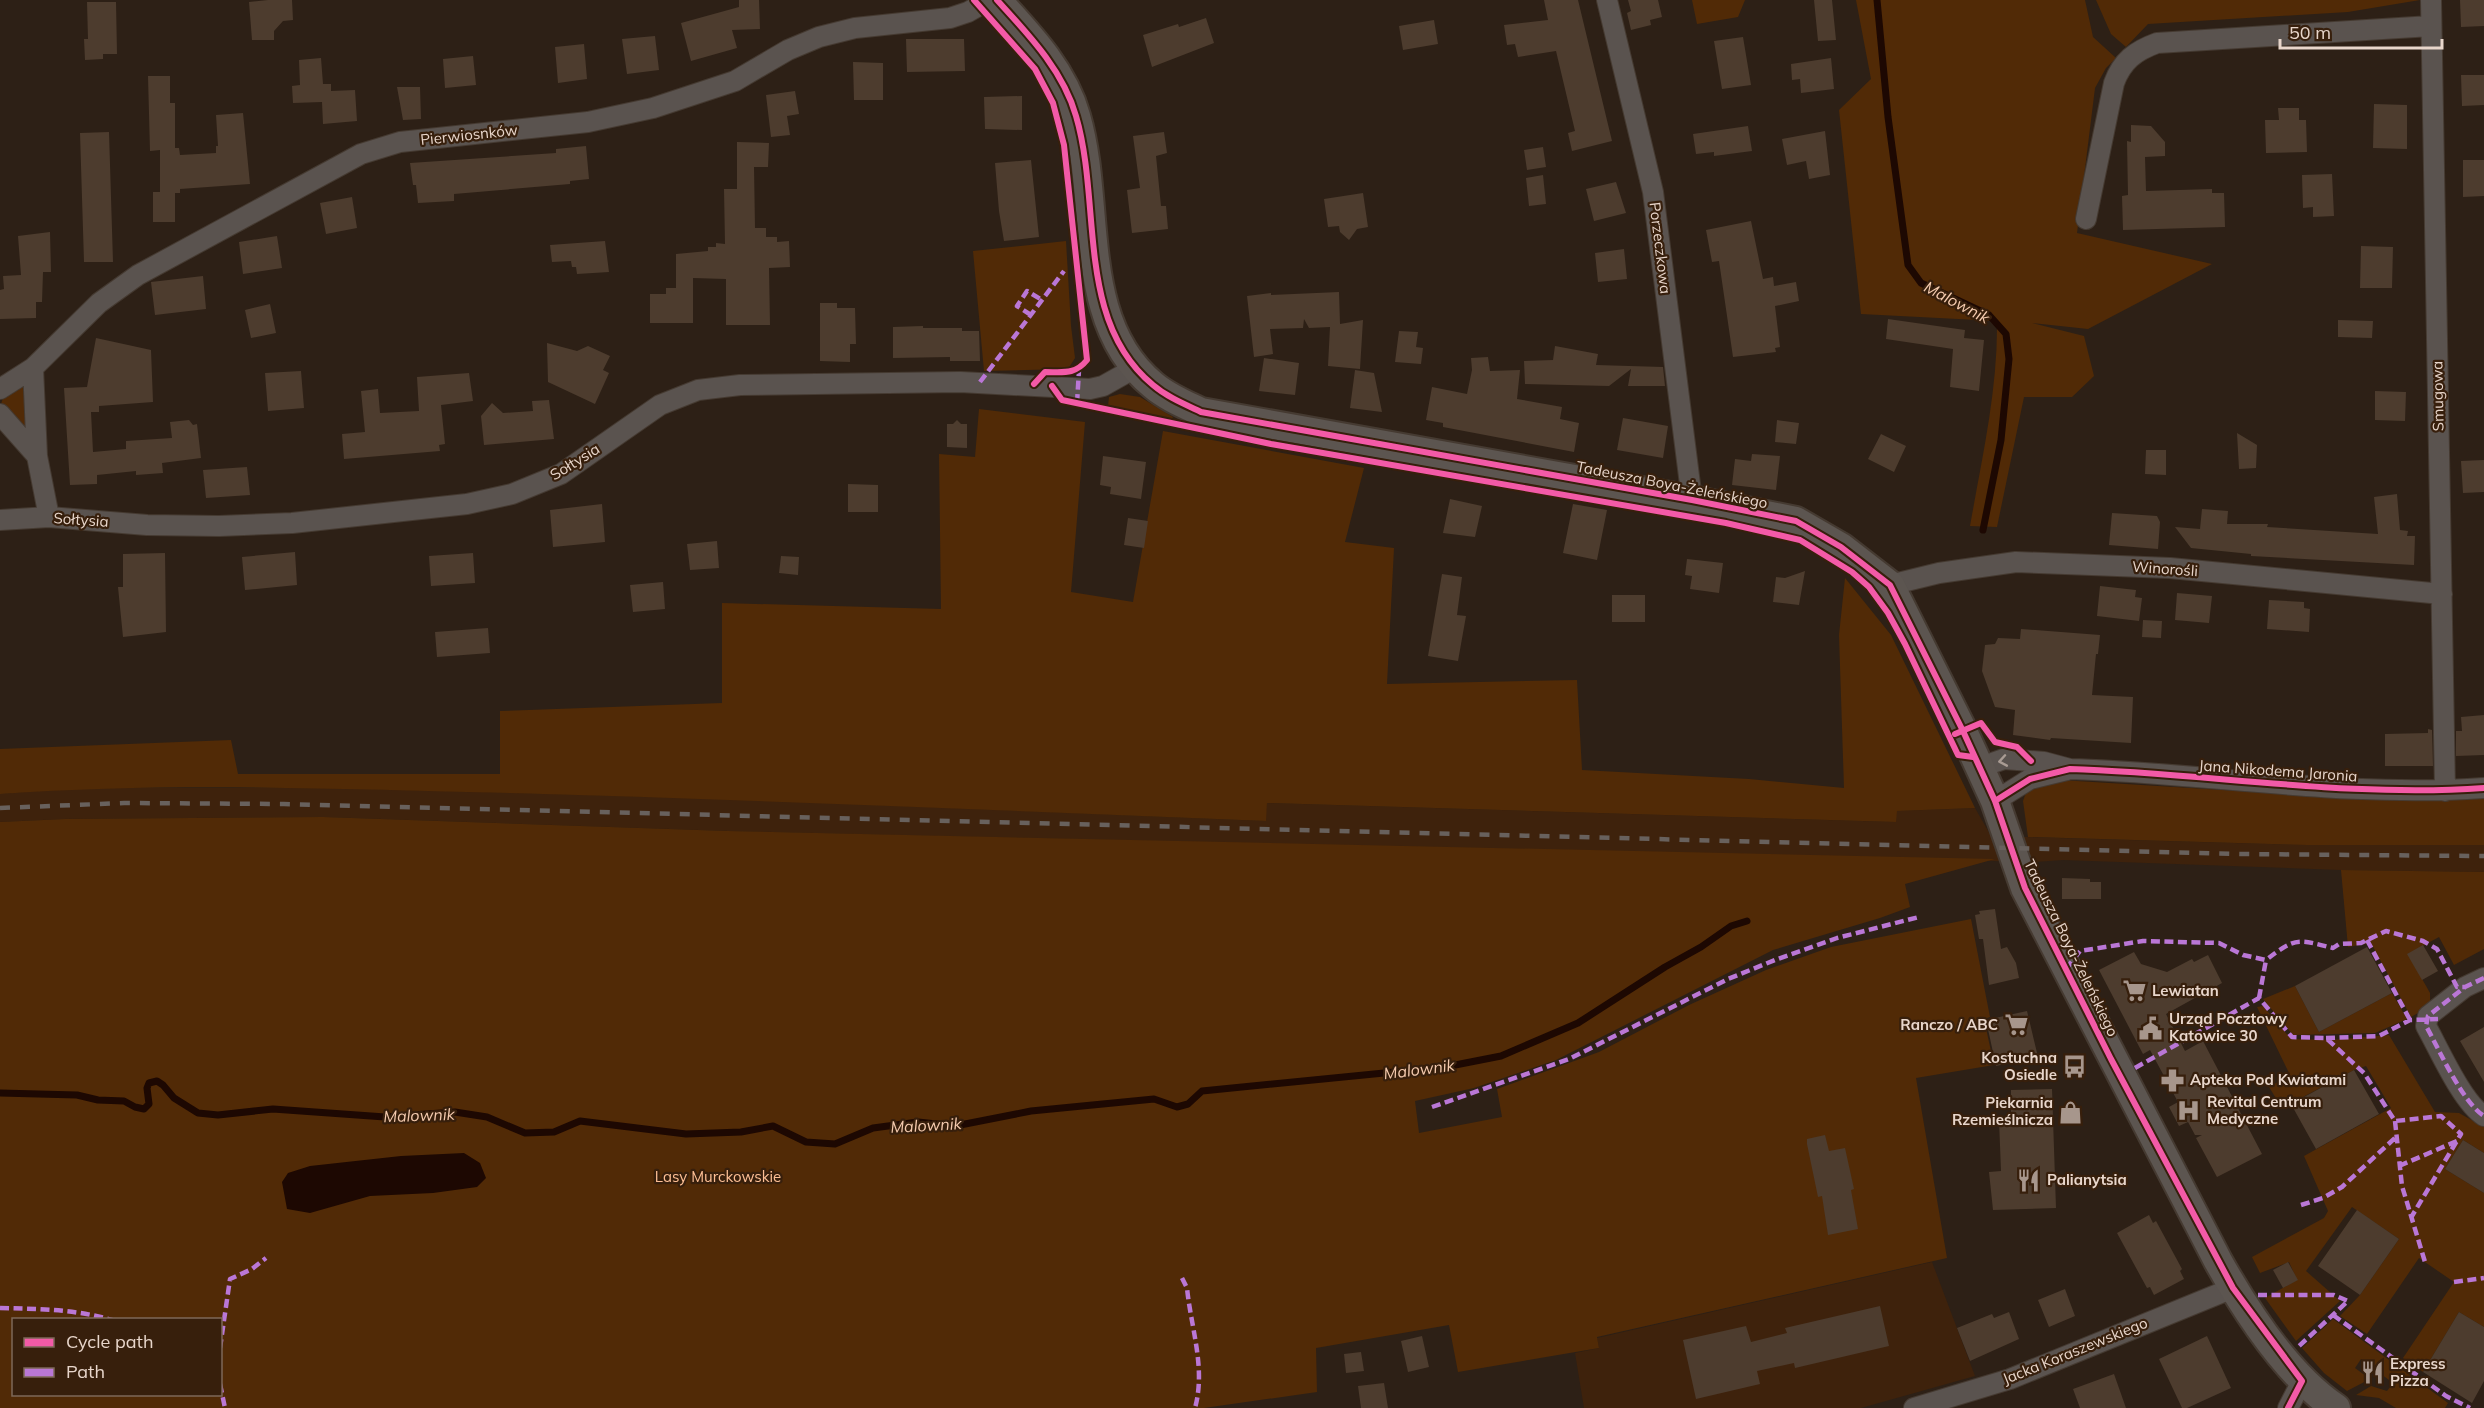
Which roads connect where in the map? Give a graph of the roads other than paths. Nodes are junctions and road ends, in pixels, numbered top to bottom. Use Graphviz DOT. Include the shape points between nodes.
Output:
graph roads {
  1 [pos="988,0"];
  2 [pos="997,0"];
  3 [pos="1607,0"];
  4 [pos="2431,0"];
  5 [pos="2431,26"];
  6 [pos="2086,219"];
  7 [pos="33,368"];
  8 [pos="1135,368"];
  9 [pos="0,389"];
  10 [pos="0,414"];
  11 [pos="37,456"];
  12 [pos="1692,500"];
  13 [pos="49,517"];
  14 [pos="0,520"];
  15 [pos="1890,585"];
  16 [pos="2442,594"];
  17 [pos="1978,768"];
  18 [pos="2070,769"];
  19 [pos="2484,788"];
  20 [pos="2445,791"];
  21 [pos="1995,801"];
  22 [pos="2484,978"];
  23 [pos="2484,1116"];
  24 [pos="2233,1288"];
  25 [pos="2302,1381"];
  26 [pos="1914,1408"];
  27 [pos="2288,1408"];
  28 [pos="2336,1408"];
  1 -- 7 [label="street, Pierwiosnków" via="950,18 855,28 819,37 735,81 653,108 588,122 400,142 361,154 138,275 99,303"];
  2 -- 8 [label="street, Tadeusza Boya-Żeleńskiego" via="1042,51 1076,115 1102,304 1117,342"];
  3 -- 12 [label="street, Porzeczkowa" via="1653,192"];
  4 -- 5 [label="street, Smugowa"];
  5 -- 6 [label="street" via="2157,43 2139,50 2119,69 2114,83"];
  5 -- 16 [label="street, Smugowa"];
  7 -- 9 [label="street, Pierwiosnków"];
  7 -- 11 [label="street"];
  8 -- 12 [label="street, Tadeusza Boya-Żeleńskiego" via="1162,392 1200,412"];
  8 -- 13 [label="street, Sołtysia" via="1090,389 960,381 740,385 698,390 660,405 561,474 512,494 467,504 292,524 229,526 147,525"];
  10 -- 11 [label="street"];
  11 -- 13 [label="street"];
  12 -- 15 [label="street, Tadeusza Boya-Żeleńskiego" via="1796,521 1841,547"];
  13 -- 14 [label="street, Sołtysia"];
  15 -- 16 [label="street, Winorośli" via="1939,573 2016,562 2170,568"];
  15 -- 17 [label="street, Tadeusza Boya-Żeleńskiego"];
  16 -- 20 [label="street, Smugowa"];
  18 -- 17 [label="street, Jana Nikodema Jaronia, one-way" via="2044,762 2004,759"];
  17 -- 21 [label="street, Tadeusza Boya-Żeleńskiego"];
  18 -- 20 [label="street, Jana Nikodema Jaronia" via="2359,790"];
  18 -- 21 [label="street, Jana Nikodema Jaronia" via="2030,779"];
  19 -- 20 [label="street, Jana Nikodema Jaronia"];
  21 -- 24 [label="street, Tadeusza Boya-Żeleńskiego" via="2025,888"];
  22 -- 23 [label="street" via="2465,987 2428,1016 2426,1026 2465,1096"];
  24 -- 25 [label="street, Tadeusza Boya-Żeleńskiego"];
  24 -- 26 [label="street, Jacka Koraszewskiego" via="2010,1378"];
  25 -- 27 [label="street"];
  25 -- 28 [label="street, Tadeusza Boya-Żeleńskiego"];
}
